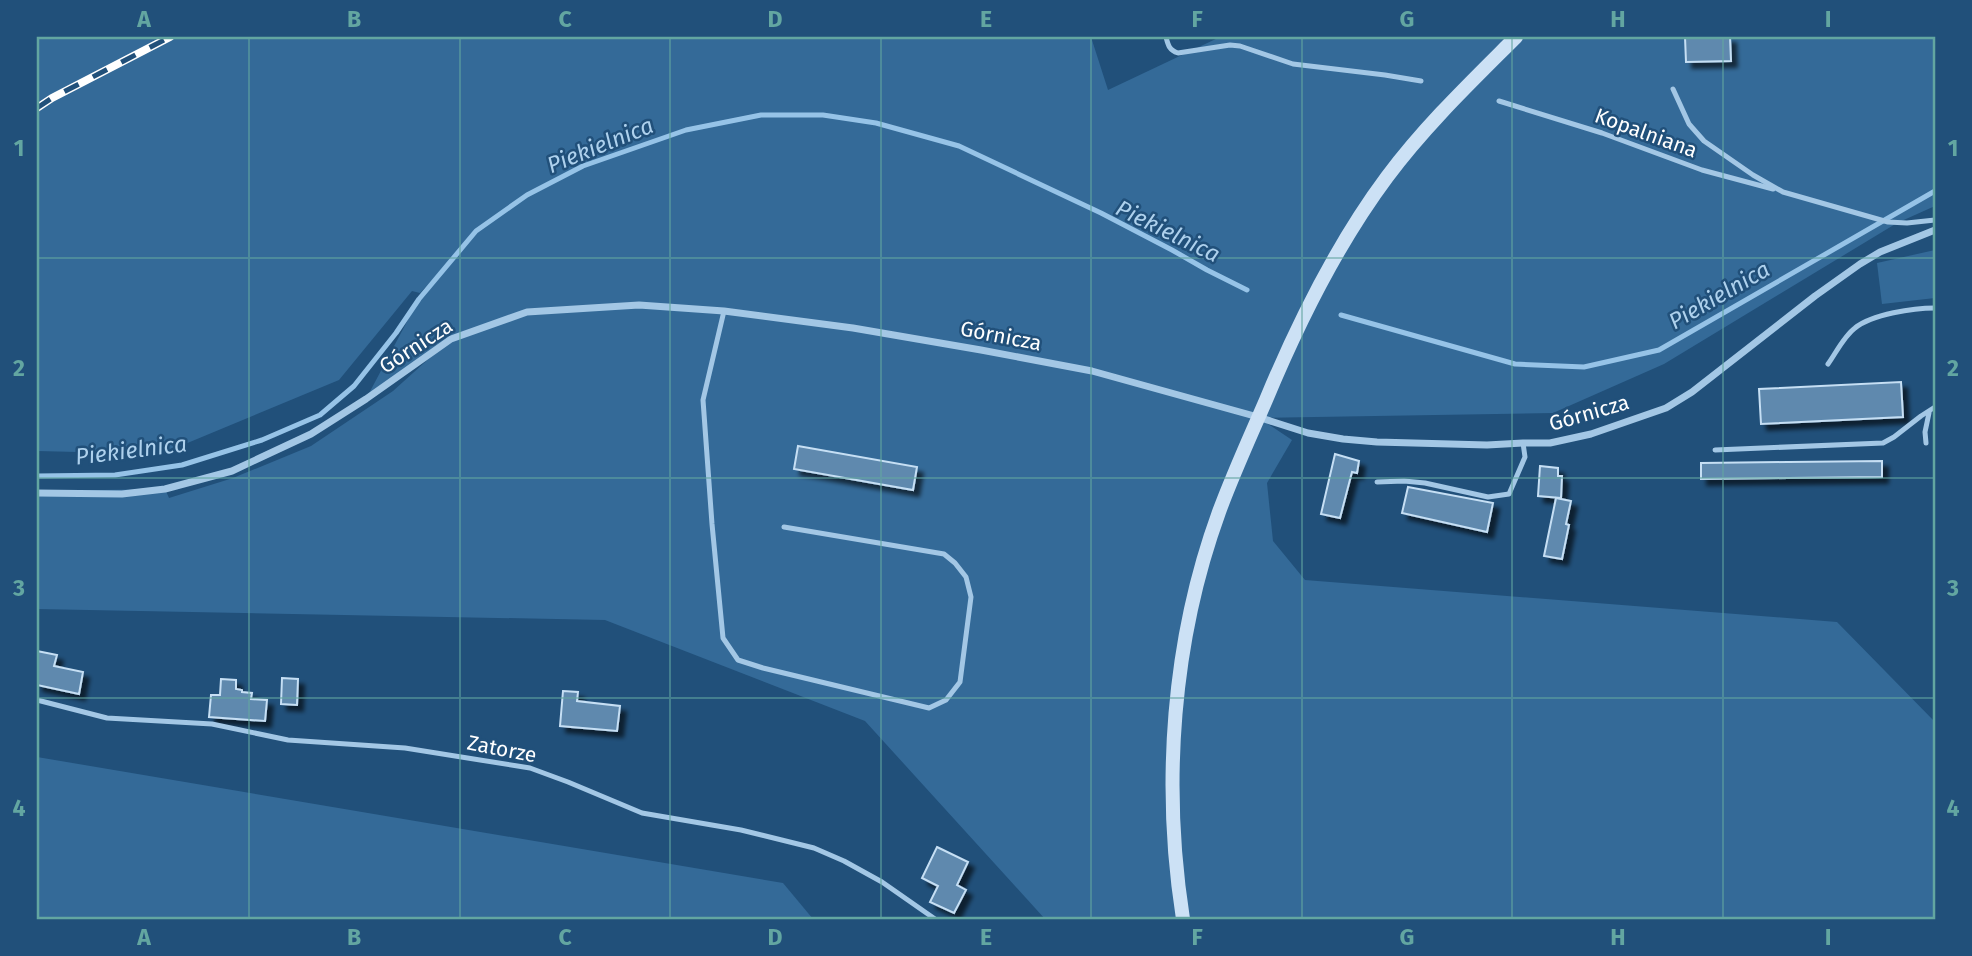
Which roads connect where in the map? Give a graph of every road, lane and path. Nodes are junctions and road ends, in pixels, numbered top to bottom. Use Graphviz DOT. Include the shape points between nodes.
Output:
graph roads {
  1 [pos="1166,37"];
  2 [pos="1516,37"];
  3 [pos="1421,81"];
  4 [pos="1673,89"];
  5 [pos="1499,101"];
  6 [pos="1783,192"];
  7 [pos="1935,220"];
  8 [pos="1935,230"];
  9 [pos="1935,307"];
  10 [pos="724,311"];
  11 [pos="1828,363"];
  12 [pos="1935,407"];
  13 [pos="1929,413"];
  14 [pos="1258,417"];
  15 [pos="1523,443"];
  16 [pos="1926,443"];
  17 [pos="1715,450"];
  18 [pos="1377,482"];
  19 [pos="37,493"];
  20 [pos="784,527"];
  21 [pos="37,700"];
  22 [pos="935,919"];
  23 [pos="1183,919"];
  1 -- 3 [label="lane" via="1168,46 1178,53 1230,45 1293,65"];
  2 -- 14 [label="main road" via="1408,150 1364,211 1284,356"];
  4 -- 6 [label="lane, Kopalniana" via="1689,124 1704,141"];
  5 -- 6 [label="lane, Kopalniana" via="1702,170"];
  6 -- 7 [label="lane, Kopalniana" via="1888,222"];
  8 -- 15 [label="street, Górnicza" via="1860,264 1666,408 1591,434 1550,443"];
  9 -- 11 [label="lane" via="1891,314 1854,328"];
  10 -- 14 [label="street, Górnicza" via="853,328 1092,371"];
  10 -- 19 [label="street, Górnicza" via="639,305 527,312 451,339 311,434 232,471 165,489 122,494"];
  10 -- 20 [label="lane" via="703,400 723,638 738,660 763,668 929,708 946,700 960,682 971,597 966,577 955,563 944,554"];
  12 -- 13 [label="lane"];
  13 -- 16 [label="lane"];
  13 -- 17 [label="lane" via="1883,443"];
  14 -- 15 [label="street, Górnicza" via="1343,439"];
  14 -- 23 [label="main road" via="1219,513 1186,636 1172,769"];
  15 -- 18 [label="lane" via="1525,457 1509,495 1488,497 1425,483"];
  21 -- 22 [label="lane, Zatorze" via="107,718 212,724 288,740 405,748 530,768 642,813 814,848 883,882"];
}
